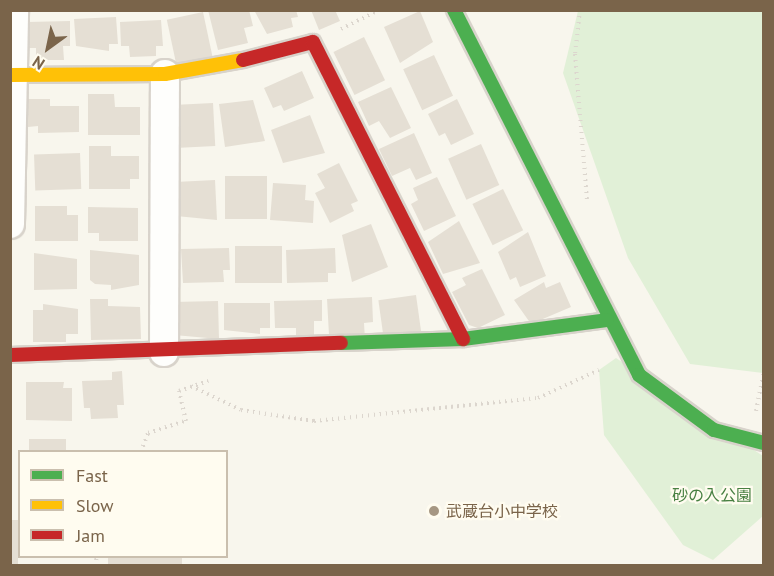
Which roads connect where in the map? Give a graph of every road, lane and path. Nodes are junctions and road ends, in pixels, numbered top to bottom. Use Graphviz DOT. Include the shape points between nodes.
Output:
graph roads {
  1 [pos="14,10"];
  2 [pos="379,10"];
  3 [pos="454,10"];
  4 [pos="580,10"];
  5 [pos="313,42"];
  6 [pos="12,75"];
  7 [pos="165,75"];
  8 [pos="11,218"];
  9 [pos="10,224"];
  10 [pos="561,226"];
  11 [pos="607,320"];
  12 [pos="463,339"];
  13 [pos="164,352"];
  14 [pos="10,355"];
  15 [pos="599,370"];
  16 [pos="764,371"];
  17 [pos="212,380"];
  18 [pos="191,386"];
  19 [pos="757,442"];
  20 [pos="142,450"];
  1 -- 6 [label="street"];
  2 -- 5 [label="path"];
  3 -- 10 [label="street"];
  4 -- 10 [label="path" via="575,54 588,213"];
  5 -- 7 [label="street" via="226,65"];
  5 -- 12 [label="street"];
  6 -- 7 [label="street"];
  6 -- 8 [label="street"];
  7 -- 13 [label="street"];
  8 -- 9 [label="street"];
  10 -- 11 [label="street"];
  11 -- 12 [label="street"];
  11 -- 19 [label="street" via="639,375 677,408 714,430"];
  12 -- 13 [label="street"];
  13 -- 14 [label="street"];
  15 -- 18 [label="path" via="538,398 314,421 241,410"];
  16 -- 19 [label="path"];
  17 -- 18 [label="path"];
  18 -- 20 [label="path" via="179,391 186,422 148,433"];
}
